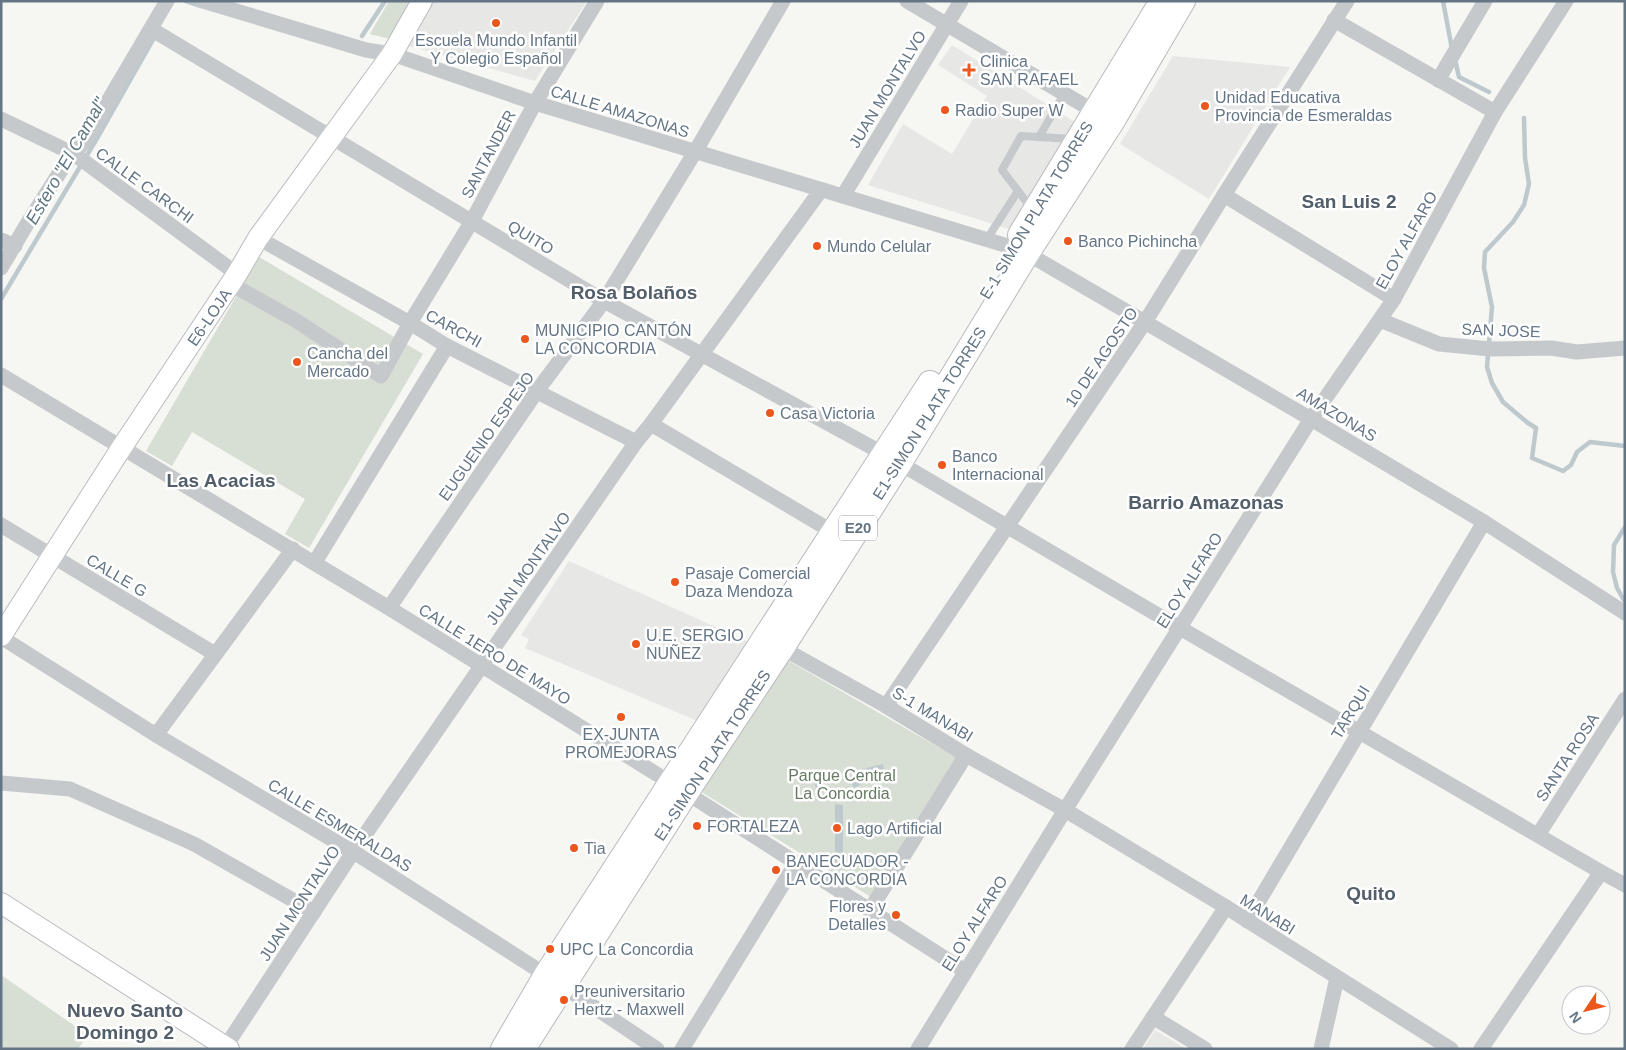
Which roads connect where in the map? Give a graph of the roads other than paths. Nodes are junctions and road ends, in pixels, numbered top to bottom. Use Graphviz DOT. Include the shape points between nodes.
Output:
graph roads {
  1 [pos="167,1"];
  2 [pos="203,1"];
  3 [pos="422,1"];
  4 [pos="597,1"];
  5 [pos="783,1"];
  6 [pos="907,1"];
  7 [pos="961,1"];
  8 [pos="1162,1"];
  9 [pos="1183,1"];
  10 [pos="1347,1"];
  11 [pos="1485,1"];
  12 [pos="1566,1"];
  13 [pos="1334,20"];
  14 [pos="946,25"];
  15 [pos="151,29"];
  16 [pos="392,54"];
  17 [pos="1438,80"];
  18 [pos="1064,94"];
  19 [pos="535,103"];
  20 [pos="1495,112"];
  21 [pos="1103,117"];
  22 [pos="1,120"];
  23 [pos="331,137"];
  24 [pos="1039,137"];
  25 [pos="1078,139"];
  26 [pos="695,152"];
  27 [pos="74,154"];
  28 [pos="821,190"];
  29 [pos="1018,191"];
  30 [pos="1224,195"];
  31 [pos="843,196"];
  32 [pos="1034,212"];
  33 [pos="472,221"];
  34 [pos="258,238"];
  35 [pos="987,239"];
  36 [pos="8,243"];
  37 [pos="1020,250"];
  38 [pos="1,268"];
  39 [pos="234,279"];
  40 [pos="1394,299"];
  41 [pos="604,301"];
  42 [pos="1380,320"];
  43 [pos="1146,322"];
  44 [pos="410,323"];
  45 [pos="447,346"];
  46 [pos="1625,348"];
  47 [pos="701,355"];
  48 [pos="1,375"];
  49 [pos="537,391"];
  50 [pos="1311,419"];
  51 [pos="651,424"];
  52 [pos="636,442"];
  53 [pos="122,447"];
  54 [pos="891,459"];
  55 [pos="1484,522"];
  56 [pos="1,525"];
  57 [pos="1007,527"];
  58 [pos="833,532"];
  59 [pos="293,549"];
  60 [pos="52,556"];
  61 [pos="315,562"];
  62 [pos="389,608"];
  63 [pos="1625,613"];
  64 [pos="1180,628"];
  65 [pos="1,636"];
  66 [pos="782,648"];
  67 [pos="216,654"];
  68 [pos="481,666"];
  69 [pos="1625,699"];
  70 [pos="886,706"];
  71 [pos="1360,731"];
  72 [pos="156,735"];
  73 [pos="966,755"];
  74 [pos="1,783"];
  75 [pos="678,788"];
  76 [pos="1065,810"];
  77 [pos="1538,835"];
  78 [pos="353,852"];
  79 [pos="796,863"];
  80 [pos="1601,872"];
  81 [pos="1625,885"];
  82 [pos="1,903"];
  83 [pos="1226,907"];
  84 [pos="870,910"];
  85 [pos="314,912"];
  86 [pos="1247,920"];
  87 [pos="965,971"];
  88 [pos="1338,978"];
  89 [pos="555,981"];
  90 [pos="1153,1017"];
  91 [pos="226,1048"];
  92 [pos="503,1049"];
  93 [pos="523,1049"];
  94 [pos="657,1049"];
  95 [pos="682,1049"];
  96 [pos="918,1049"];
  97 [pos="1132,1049"];
  98 [pos="1205,1049"];
  99 [pos="1321,1049"];
  100 [pos="1451,1049"];
  101 [pos="1481,1049"];
  1 -- 15 [label="street"];
  2 -- 16 [label="street, CALLE AMAZONAS" via="366,50"];
  3 -- 16 [label="main road, E6-LOJA"];
  4 -- 19 [label="street, SANTANDER"];
  5 -- 26 [label="street, EUGUENIO ESPEJO"];
  6 -- 14 [label="street"];
  7 -- 14 [label="street, JUAN MONTALVO"];
  8 -- 21 [label="highway, E-1 SIMON PLATA TORRES / E20"];
  9 -- 21 [label="highway, E1-SIMON PLATA TORRES / E20"];
  10 -- 13 [label="street, 10 DE AGOSTO"];
  11 -- 17 [label="street"];
  12 -- 20 [label="street, ELOY ALFARO"];
  13 -- 17 [label="street"];
  13 -- 30 [label="street, 10 DE AGOSTO"];
  14 -- 18 [label="street"];
  14 -- 31 [label="street, JUAN MONTALVO"];
  15 -- 23 [label="street, QUITO"];
  15 -- 27 [label="street"];
  16 -- 19 [label="street, CALLE AMAZONAS"];
  16 -- 23 [label="main road, E6-LOJA"];
  17 -- 20 [label="street"];
  18 -- 21 [label="street"];
  18 -- 24 [label="lane"];
  19 -- 26 [label="street, CALLE AMAZONAS"];
  19 -- 33 [label="street, SANTANDER"];
  20 -- 40 [label="street, ELOY ALFARO"];
  21 -- 25 [label="highway, E-1 SIMON PLATA TORRES / E20"];
  21 -- 37 [label="highway, E1-SIMON PLATA TORRES / E20"];
  22 -- 27 [label="street, CALLE CARCHI"];
  23 -- 33 [label="street, QUITO"];
  23 -- 34 [label="main road, E6-LOJA"];
  24 -- 25 [label="lane"];
  24 -- 29 [label="lane" via="1021,136 1002,170"];
  25 -- 32 [label="highway, E-1 SIMON PLATA TORRES / E20"];
  26 -- 28 [label="street, CALLE AMAZONAS"];
  26 -- 41 [label="street, EUGUENIO ESPEJO"];
  27 -- 36 [label="street"];
  27 -- 39 [label="street, CALLE CARCHI"];
  28 -- 31 [label="street, CALLE AMAZONAS"];
  28 -- 47 [label="street, JUAN MONTALVO"];
  29 -- 32 [label="lane"];
  29 -- 35 [label="lane"];
  30 -- 40 [label="street"];
  30 -- 43 [label="street, 10 DE AGOSTO"];
  31 -- 35 [label="street, CALLE AMAZONAS"];
  32 -- 37 [label="highway, E-1 SIMON PLATA TORRES / E20"];
  33 -- 41 [label="street, QUITO"];
  33 -- 44 [label="street, SANTANDER"];
  34 -- 39 [label="main road, E6-LOJA"];
  34 -- 44 [label="street, CARCHI"];
  35 -- 37 [label="street, CALLE AMAZONAS"];
  36 -- 38 [label="street"];
  37 -- 43 [label="street, AMAZONAS"];
  37 -- 54 [label="highway, E1-SIMON PLATA TORRES / E20"];
  39 -- 44 [label="street, CALLE CARCHI" via="381,376"];
  39 -- 53 [label="main road, E6-LOJA"];
  40 -- 42 [label="street, ELOY ALFARO"];
  41 -- 47 [label="street, QUITO"];
  41 -- 49 [label="street, EUGUENIO ESPEJO"];
  42 -- 46 [label="street, SAN JOSE" via="1439,344 1578,352"];
  42 -- 50 [label="street, ELOY ALFARO"];
  43 -- 50 [label="street, AMAZONAS"];
  43 -- 57 [label="street, 10 DE AGOSTO"];
  44 -- 45 [label="street, CARCHI"];
  45 -- 49 [label="street, CARCHI"];
  45 -- 61 [label="street"];
  47 -- 51 [label="street, JUAN MONTALVO"];
  47 -- 54 [label="street, QUITO"];
  48 -- 53 [label="street, CALLE 1ERO DE MAYO"];
  49 -- 52 [label="street, CARCHI"];
  49 -- 62 [label="street, EUGUENIO ESPEJO"];
  50 -- 55 [label="street, AMAZONAS"];
  50 -- 64 [label="street, ELOY ALFARO"];
  51 -- 52 [label="street, JUAN MONTALVO"];
  51 -- 58 [label="street"];
  52 -- 68 [label="street, JUAN MONTALVO"];
  53 -- 59 [label="street, CALLE 1ERO DE MAYO"];
  53 -- 60 [label="main road, E6-LOJA"];
  54 -- 57 [label="street, QUITO"];
  54 -- 58 [label="highway, E20"];
  54 -- 66 [label="highway, E1-SIMON PLATA TORRES / E20"];
  55 -- 63 [label="street, AMAZONAS"];
  55 -- 71 [label="street, TARQUI"];
  56 -- 60 [label="street, CALLE G"];
  57 -- 64 [label="street, QUITO"];
  57 -- 70 [label="street, 10 DE AGOSTO"];
  58 -- 75 [label="highway, E20"];
  59 -- 61 [label="street, CALLE 1ERO DE MAYO"];
  59 -- 67 [label="street"];
  60 -- 65 [label="main road, E6-LOJA"];
  60 -- 67 [label="street, CALLE G"];
  61 -- 62 [label="street, CALLE 1ERO DE MAYO"];
  62 -- 68 [label="street, CALLE 1ERO DE MAYO"];
  64 -- 71 [label="street, QUITO"];
  64 -- 76 [label="street, ELOY ALFARO"];
  65 -- 72 [label="street, CALLE ESMERALDAS"];
  66 -- 70 [label="street, S-1 MANABI"];
  66 -- 75 [label="highway, E1-SIMON PLATA TORRES / E20"];
  67 -- 72 [label="street"];
  68 -- 75 [label="street, CALLE 1ERO DE MAYO"];
  68 -- 78 [label="street, JUAN MONTALVO"];
  69 -- 77 [label="street, SANTA ROSA"];
  70 -- 73 [label="street, S-1 MANABI"];
  71 -- 77 [label="street, QUITO"];
  71 -- 86 [label="street, TARQUI"];
  72 -- 78 [label="street, CALLE ESMERALDAS"];
  73 -- 76 [label="street, S-1 MANABI"];
  73 -- 84 [label="street"];
  74 -- 85 [label="street" via="70,789 194,844"];
  75 -- 79 [label="street, CALLE 1ERO DE MAYO"];
  75 -- 89 [label="highway, E1-SIMON PLATA TORRES / E20"];
  76 -- 83 [label="street, MANABI"];
  76 -- 87 [label="street, ELOY ALFARO"];
  77 -- 80 [label="street, QUITO"];
  78 -- 85 [label="street, JUAN MONTALVO"];
  78 -- 89 [label="street, CALLE ESMERALDAS"];
  79 -- 84 [label="street, CALLE 1ERO DE MAYO"];
  79 -- 95 [label="street"];
  80 -- 81 [label="street, QUITO"];
  80 -- 101 [label="street"];
  82 -- 91 [label="main road"];
  83 -- 86 [label="street, MANABI"];
  83 -- 90 [label="street"];
  84 -- 87 [label="street, CALLE 1ERO DE MAYO"];
  85 -- 91 [label="street, JUAN MONTALVO"];
  86 -- 88 [label="street, MANABI"];
  87 -- 96 [label="street, ELOY ALFARO"];
  88 -- 99 [label="street"];
  88 -- 100 [label="street, MANABI"];
  89 -- 92 [label="highway, E20"];
  89 -- 93 [label="highway, E1-SIMON PLATA TORRES / E20"];
  89 -- 94 [label="street, CALLE ESMERALDAS"];
  90 -- 97 [label="street"];
  90 -- 98 [label="street"];
}
